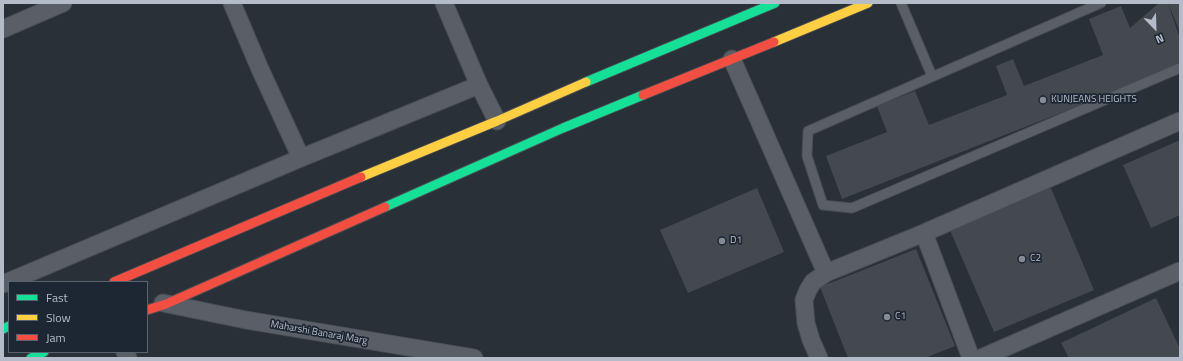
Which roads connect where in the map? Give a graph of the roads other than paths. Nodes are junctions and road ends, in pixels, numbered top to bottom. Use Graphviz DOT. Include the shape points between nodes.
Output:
graph roads {
  1 [pos="61,3"];
  2 [pos="232,3"];
  3 [pos="444,3"];
  4 [pos="775,3"];
  5 [pos="868,3"];
  6 [pos="901,3"];
  7 [pos="1101,3"];
  8 [pos="3,30"];
  9 [pos="732,59"];
  10 [pos="1180,68"];
  11 [pos="932,76"];
  12 [pos="479,85"];
  13 [pos="497,121"];
  14 [pos="1180,121"];
  15 [pos="301,158"];
  16 [pos="924,233"];
  17 [pos="826,272"];
  18 [pos="1180,272"];
  19 [pos="11,281"];
  20 [pos="116,281"];
  21 [pos="148,301"];
  22 [pos="166,304"];
  23 [pos="148,310"];
  24 [pos="42,353"];
  25 [pos="31,358"];
  26 [pos="474,358"];
  27 [pos="819,358"];
  28 [pos="971,358"];
  29 [pos="981,358"];
  1 -- 8 [label="street"];
  2 -- 15 [label="street"];
  3 -- 12 [label="street"];
  4 -- 13 [label="street"];
  5 -- 9 [label="street"];
  6 -- 11 [label="lane"];
  7 -- 11 [label="lane"];
  9 -- 17 [label="street"];
  9 -- 22 [label="street" via="563,128"];
  10 -- 11 [label="lane" via="852,208 823,205 807,156 808,131"];
  12 -- 13 [label="street"];
  12 -- 15 [label="street"];
  13 -- 20 [label="street"];
  14 -- 16 [label="street"];
  15 -- 19 [label="street"];
  16 -- 17 [label="street"];
  16 -- 28 [label="street"];
  17 -- 27 [label="street" via="813,282 804,300 806,323"];
  18 -- 29 [label="street"];
  21 -- 22 [label="street, Maharshi Banaraj Marg"];
  22 -- 23 [label="street"];
  22 -- 26 [label="street, Maharshi Banaraj Marg"];
  24 -- 25 [label="street"];
}
